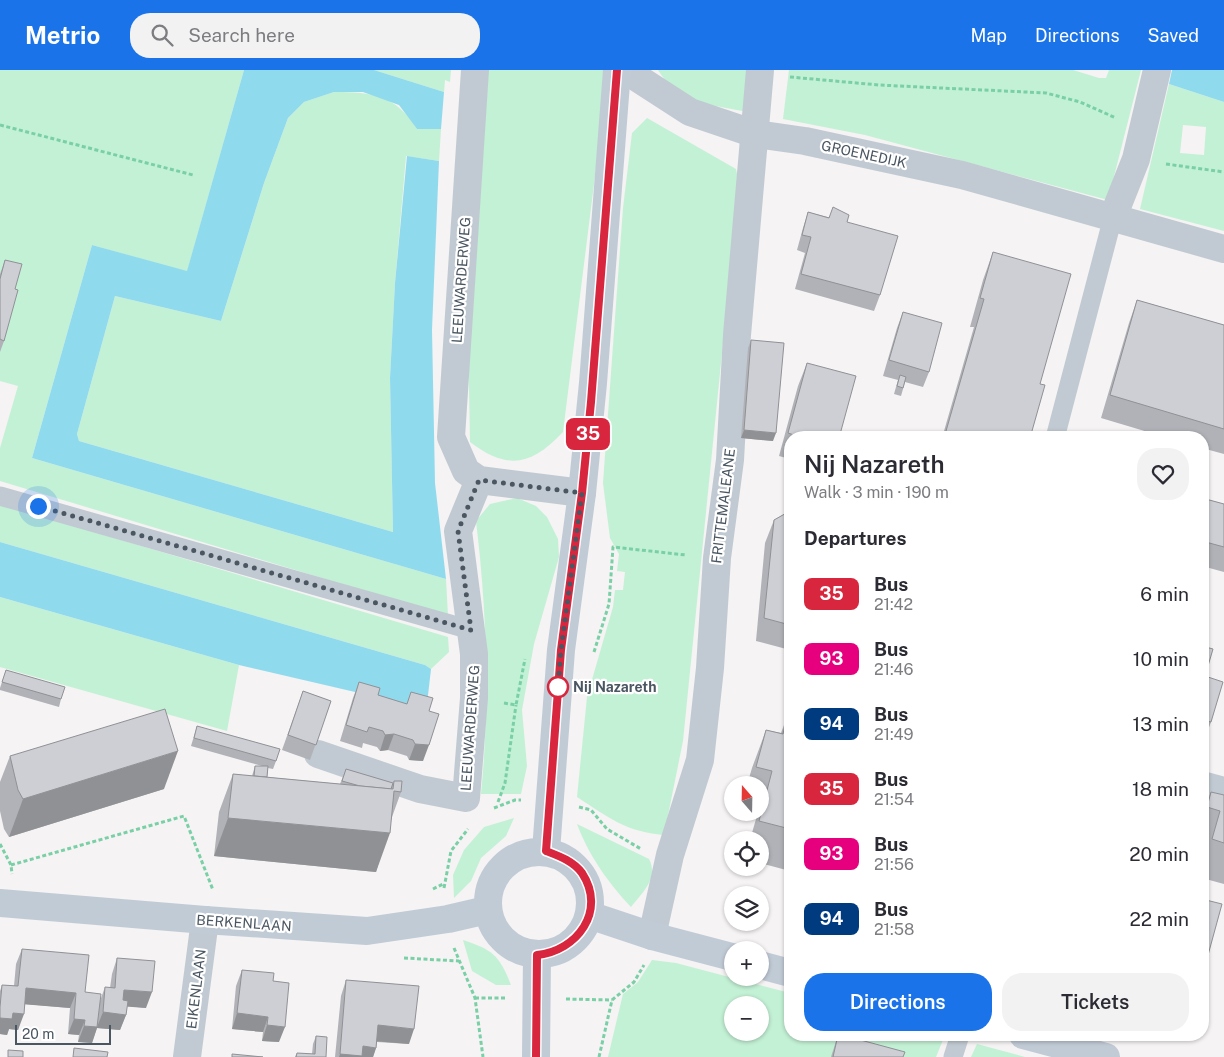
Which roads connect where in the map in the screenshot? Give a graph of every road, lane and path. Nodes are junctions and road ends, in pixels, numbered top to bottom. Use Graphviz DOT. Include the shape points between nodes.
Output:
graph roads {
  1 [pos="475,70"];
  2 [pos="617,70"];
  3 [pos="625,70"];
  4 [pos="1157,70"];
  5 [pos="759,72"];
  6 [pos="0,125"];
  7 [pos="1142,130"];
  8 [pos="755,134"];
  9 [pos="1136,159"];
  10 [pos="1224,172"];
  11 [pos="193,175"];
  12 [pos="1113,217"];
  13 [pos="1224,249"];
  14 [pos="1057,431"];
  15 [pos="479,480"];
  16 [pos="582,493"];
  17 [pos="0,496"];
  18 [pos="717,558"];
  19 [pos="471,630"];
  20 [pos="592,658"];
  21 [pos="525,659"];
  22 [pos="474,698"];
  23 [pos="516,705"];
  24 [pos="318,754"];
  25 [pos="1209,787"];
  26 [pos="1224,791"];
  27 [pos="495,808"];
  28 [pos="546,851"];
  29 [pos="11,865"];
  30 [pos="0,903"];
  31 [pos="487,910"];
  32 [pos="590,915"];
  33 [pos="205,920"];
  34 [pos="652,936"];
  35 [pos="537,955"];
  36 [pos="724,955"];
  37 [pos="769,967"];
  38 [pos="784,971"];
  39 [pos="958,1041"];
  40 [pos="1046,1041"];
  41 [pos="187,1057"];
  42 [pos="536,1057"];
  43 [pos="599,1057"];
  44 [pos="953,1057"];
  45 [pos="1106,1057"];
  1 -- 15 [label="street, LEEUWARDERWEG" via="451,437 466,471"];
  2 -- 16 [label="main road" via="612,163"];
  3 -- 8 [label="street, GROENEDIJK" via="690,112"];
  4 -- 7 [label="street"];
  5 -- 7 [label="path" via="879,85 1046,92 1080,102"];
  5 -- 8 [label="street, FRITTEMALEANE"];
  6 -- 11 [label="path"];
  7 -- 9 [label="street"];
  8 -- 12 [label="street, GROENEDIJK" via="805,141 962,175"];
  8 -- 18 [label="street, FRITTEMALEANE" via="737,335 730,460"];
  9 -- 10 [label="path"];
  9 -- 12 [label="street"];
  12 -- 13 [label="street, GROENEDIJK"];
  12 -- 14 [label="lane"];
  15 -- 16 [label="street"];
  15 -- 19 [label="street, LEEUWARDERWEG" via="458,531"];
  16 -- 28 [label="main road" via="561,650"];
  17 -- 19 [label="lane"];
  18 -- 20 [label="path" via="612,547 608,604"];
  18 -- 34 [label="street, FRITTEMALEANE" via="700,760 670,854"];
  19 -- 22 [label="street, LEEUWARDERWEG"];
  21 -- 23 [label="path"];
  22 -- 23 [label="path"];
  22 -- 24 [label="street, LEEUWARDERWEG" via="466,798 420,789"];
  23 -- 27 [label="path" via="505,783"];
  25 -- 26 [label="street"];
  28 -- 31 [label="main road" via="522,854 502,866 489,886"];
  28 -- 32 [label="main road" via="566,858 582,873 590,893"];
  29 -- 33 [label="path" via="184,816 216,895"];
  30 -- 33 [label="main road, BERKENLAAN"];
  31 -- 33 [label="main road, BERKENLAAN" via="367,930"];
  31 -- 35 [label="main road" via="495,931 511,947"];
  32 -- 34 [label="main road"];
  32 -- 35 [label="main road" via="582,932 568,946"];
  33 -- 41 [label="street, EIKENLAAN"];
  34 -- 36 [label="main road"];
  34 -- 43 [label="path" via="645,964 634,982 612,1000"];
  35 -- 42 [label="main road"];
  37 -- 38 [label="main road"];
  39 -- 44 [label="lane"];
  40 -- 45 [label="main road"];
}
